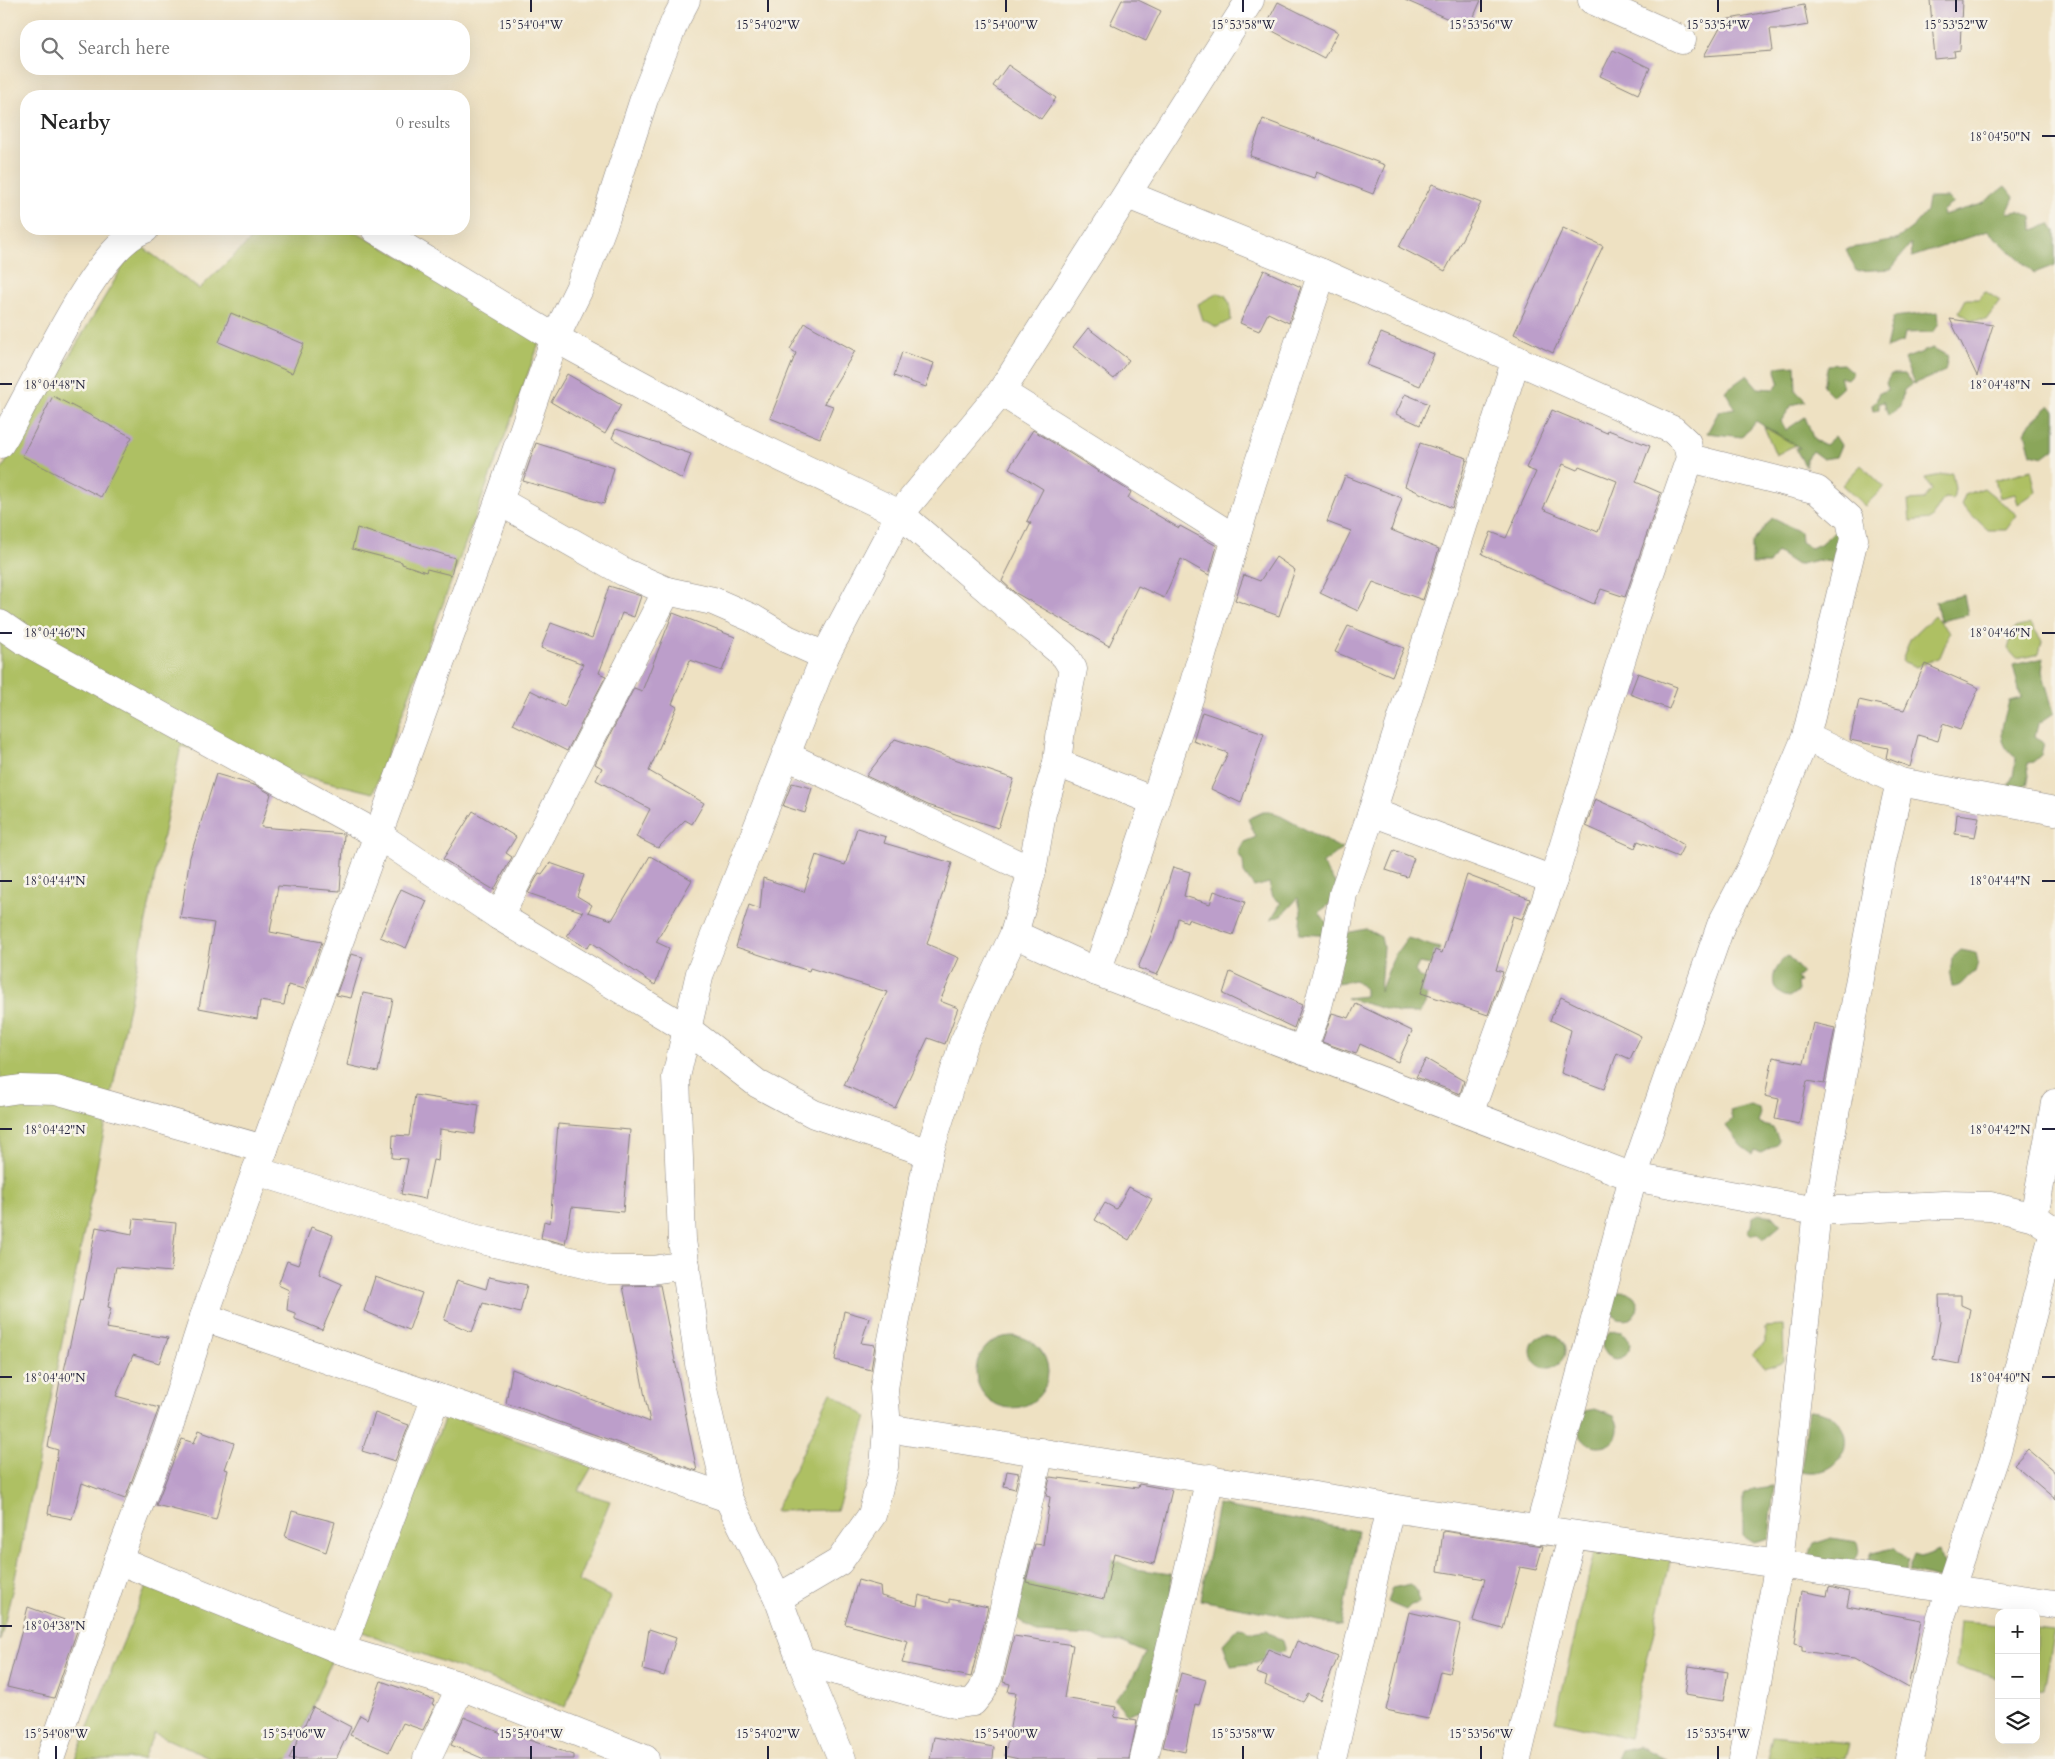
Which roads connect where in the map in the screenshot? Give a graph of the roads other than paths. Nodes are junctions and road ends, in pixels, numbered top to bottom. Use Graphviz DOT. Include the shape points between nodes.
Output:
graph roads {
  1 [pos="686,0"];
  2 [pos="1250,0"];
  3 [pos="1592,0"];
  4 [pos="1682,40"];
  5 [pos="1128,195"];
  6 [pos="131,235"];
  7 [pos="385,235"];
  8 [pos="1322,273"];
  9 [pos="555,338"];
  10 [pos="1516,359"];
  11 [pos="1001,392"];
  12 [pos="0,444"];
  13 [pos="1690,458"];
  14 [pos="498,501"];
  15 [pos="900,514"];
  16 [pos="1236,539"];
  17 [pos="667,591"];
  18 [pos="0,624"];
  19 [pos="825,656"];
  20 [pos="1806,736"];
  21 [pos="787,756"];
  22 [pos="1057,763"];
  23 [pos="1900,782"];
  24 [pos="1154,801"];
  25 [pos="2055,811"];
  26 [pos="1372,812"];
  27 [pos="378,835"];
  28 [pos="1032,872"];
  29 [pos="1553,880"];
  30 [pos="499,916"];
  31 [pos="1014,934"];
  32 [pos="1097,972"];
  33 [pos="688,1029"];
  34 [pos="1303,1049"];
  35 [pos="0,1092"];
  36 [pos="2055,1103"];
  37 [pos="1469,1114"];
  38 [pos="929,1154"];
  39 [pos="260,1160"];
  40 [pos="1633,1177"];
  41 [pos="1818,1211"];
  42 [pos="2048,1227"];
  43 [pos="686,1265"];
  44 [pos="204,1317"];
  45 [pos="436,1396"];
  46 [pos="887,1428"];
  47 [pos="1040,1452"];
  48 [pos="1210,1478"];
  49 [pos="728,1498"];
  50 [pos="1390,1508"];
  51 [pos="1539,1530"];
  52 [pos="1573,1535"];
  53 [pos="118,1560"];
  54 [pos="1779,1563"];
  55 [pos="1950,1590"];
  56 [pos="778,1598"];
  57 [pos="2055,1604"];
  58 [pos="341,1650"];
  59 [pos="801,1661"];
  60 [pos="460,1686"];
  61 [pos="50,1759"];
  62 [pos="427,1759"];
  63 [pos="645,1759"];
  64 [pos="842,1759"];
  65 [pos="1144,1759"];
  66 [pos="1332,1759"];
  67 [pos="1517,1759"];
  68 [pos="1743,1759"];
  69 [pos="1909,1759"];
  1 -- 9 [label="street" via="644,99 579,289"];
  2 -- 5 [label="street"];
  3 -- 4 [label="street"];
  5 -- 8 [label="street"];
  5 -- 11 [label="street"];
  6 -- 12 [label="street" via="113,251 80,299"];
  7 -- 9 [label="street"];
  8 -- 10 [label="street"];
  8 -- 16 [label="street"];
  9 -- 14 [label="street"];
  9 -- 15 [label="street" via="734,435"];
  10 -- 13 [label="street" via="1674,430 1687,443"];
  10 -- 26 [label="street"];
  11 -- 15 [label="street"];
  11 -- 16 [label="street"];
  13 -- 20 [label="street" via="1817,490 1850,519 1854,539"];
  13 -- 29 [label="street" via="1634,620"];
  14 -- 17 [label="street" via="624,572"];
  14 -- 27 [label="street"];
  15 -- 19 [label="street"];
  15 -- 22 [label="street" via="1065,656 1073,669"];
  16 -- 24 [label="street" via="1191,693"];
  17 -- 19 [label="street" via="713,601"];
  17 -- 30 [label="street"];
  18 -- 27 [label="street" via="23,640"];
  19 -- 21 [label="street"];
  20 -- 23 [label="street"];
  20 -- 40 [label="street" via="1751,868 1721,925"];
  21 -- 28 [label="street"];
  21 -- 33 [label="street" via="700,973"];
  22 -- 24 [label="street"];
  22 -- 28 [label="street" via="1042,813"];
  23 -- 25 [label="street"];
  23 -- 41 [label="street" via="1881,865"];
  24 -- 32 [label="street"];
  26 -- 29 [label="street"];
  26 -- 34 [label="street" via="1344,894 1316,1014"];
  27 -- 30 [label="street"];
  27 -- 39 [label="street"];
  28 -- 31 [label="street"];
  29 -- 37 [label="street"];
  30 -- 33 [label="street"];
  31 -- 32 [label="street"];
  31 -- 38 [label="street" via="963,1044"];
  32 -- 34 [label="street"];
  33 -- 38 [label="street" via="758,1084 814,1114"];
  33 -- 43 [label="street" via="676,1077 682,1240"];
  34 -- 37 [label="street"];
  35 -- 39 [label="street" via="56,1090"];
  36 -- 42 [label="street"];
  37 -- 40 [label="street"];
  38 -- 46 [label="street" via="884,1389"];
  39 -- 43 [label="street" via="473,1238 609,1270 652,1270"];
  39 -- 44 [label="street"];
  40 -- 41 [label="street"];
  40 -- 51 [label="street"];
  41 -- 42 [label="street" via="1991,1206"];
  41 -- 54 [label="street"];
  42 -- 55 [label="street" via="1996,1451"];
  43 -- 49 [label="street" via="702,1385"];
  44 -- 45 [label="street"];
  44 -- 53 [label="street" via="167,1433"];
  45 -- 49 [label="street"];
  45 -- 58 [label="street"];
  46 -- 47 [label="street"];
  46 -- 56 [label="street" via="884,1467 872,1515 839,1562"];
  47 -- 48 [label="street"];
  47 -- 59 [label="street" via="988,1677 972,1702 955,1704"];
  48 -- 50 [label="street"];
  48 -- 65 [label="street"];
  49 -- 56 [label="street"];
  50 -- 51 [label="street"];
  50 -- 66 [label="street"];
  51 -- 52 [label="street"];
  52 -- 54 [label="street"];
  52 -- 67 [label="street"];
  53 -- 58 [label="street"];
  53 -- 61 [label="street"];
  54 -- 55 [label="street"];
  54 -- 68 [label="street"];
  55 -- 57 [label="street"];
  55 -- 69 [label="street"];
  56 -- 59 [label="street"];
  58 -- 60 [label="street"];
  59 -- 64 [label="street"];
  60 -- 62 [label="street"];
  60 -- 63 [label="street"];
}
